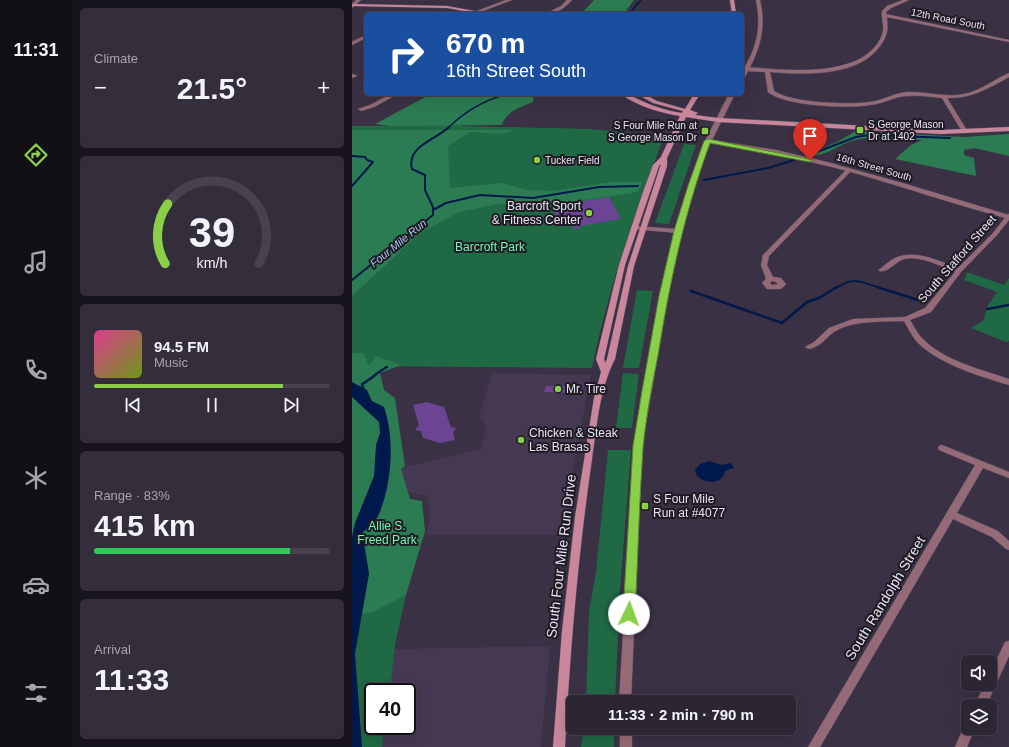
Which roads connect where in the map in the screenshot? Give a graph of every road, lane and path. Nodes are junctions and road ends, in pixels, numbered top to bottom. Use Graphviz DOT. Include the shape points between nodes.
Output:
graph roads {
  1 [pos="359,0"];
  2 [pos="510,0"];
  3 [pos="570,0"];
  4 [pos="728,0"];
  5 [pos="732,0"];
  6 [pos="758,0"];
  7 [pos="907,0"];
  8 [pos="352,7"];
  9 [pos="435,12"];
  10 [pos="480,12"];
  11 [pos="552,12"];
  12 [pos="730,12"];
  13 [pos="734,12"];
  14 [pos="884,15"];
  15 [pos="364,37"];
  16 [pos="1009,41"];
  17 [pos="352,44"];
  18 [pos="746,69"];
  19 [pos="767,71"];
  20 [pos="744,73"];
  21 [pos="1007,77"];
  22 [pos="391,96"];
  23 [pos="628,96"];
  24 [pos="644,96"];
  25 [pos="696,96"];
  26 [pos="731,96"];
  27 [pos="944,98"];
  28 [pos="361,109"];
  29 [pos="685,113"];
  30 [pos="719,118"];
  31 [pos="1009,124"];
  32 [pos="1009,129"];
  33 [pos="963,130"];
  34 [pos="708,141"];
  35 [pos="664,158"];
  36 [pos="849,170"];
  37 [pos="1009,217"];
  38 [pos="633,228"];
  39 [pos="643,229"];
  40 [pos="678,231"];
  41 [pos="882,270"];
  42 [pos="959,271"];
  43 [pos="770,279"];
  44 [pos="906,319"];
  45 [pos="809,347"];
  46 [pos="604,370"];
  47 [pos="1009,382"];
  48 [pos="942,448"];
  49 [pos="981,463"];
  50 [pos="1009,475"];
  51 [pos="951,514"];
  52 [pos="1009,546"];
  53 [pos="1009,645"];
  54 [pos="625,695"];
  55 [pos="983,699"];
  56 [pos="626,735"];
  57 [pos="966,735"];
  58 [pos="559,747"];
  59 [pos="626,747"];
  60 [pos="814,747"];
  61 [pos="961,747"];
  1 -- 8 [label="street"];
  2 -- 10 [label="street"];
  3 -- 11 [label="street" via="563,7"];
  4 -- 12 [label="main road"];
  5 -- 13 [label="main road"];
  6 -- 18 [label="street" via="761,9 761,35 759,45"];
  7 -- 14 [label="street" via="888,7"];
  8 -- 9 [label="main road"];
  8 -- 10 [label="main road" via="447,8"];
  14 -- 16 [label="street, 12th Road South"];
  14 -- 19 [label="street" via="884,35 877,46 856,64 832,70"];
  15 -- 17 [label="street"];
  18 -- 19 [label="street"];
  18 -- 20 [label="street"];
  19 -- 27 [label="street" via="773,95 793,101 855,105 872,104 907,94"];
  21 -- 27 [label="street" via="980,91"];
  22 -- 28 [label="street"];
  23 -- 29 [label="main road" via="652,108"];
  24 -- 29 [label="main road"];
  25 -- 29 [label="main road, South Four Mile Run Drive"];
  26 -- 30 [label="street"];
  27 -- 33 [label="street"];
  29 -- 30 [label="main road"];
  29 -- 35 [label="main road, South Four Mile Run Drive"];
  30 -- 33 [label="main road"];
  30 -- 34 [label="street"];
  31 -- 33 [label="main road"];
  32 -- 33 [label="main road"];
  34 -- 36 [label="street, 16th Street South" via="797,156"];
  34 -- 40 [label="street"];
  35 -- 38 [label="main road, South Four Mile Run Drive" via="656,166"];
  35 -- 39 [label="main road, South Four Mile Run Drive" via="664,166"];
  36 -- 37 [label="street, 16th Street South"];
  36 -- 43 [label="street" via="766,255 765,272"];
  37 -- 42 [label="street, South Stafford Street"];
  38 -- 39 [label="street"];
  38 -- 46 [label="main road, South Four Mile Run Drive" via="600,359"];
  39 -- 40 [label="street"];
  39 -- 46 [label="main road, South Four Mile Run Drive" via="631,266 611,359"];
  40 -- 54 [label="street" via="638,446"];
  41 -- 42 [label="street" via="905,256"];
  42 -- 44 [label="street, South Stafford Street" via="928,310"];
  44 -- 45 [label="street, South Stafford Street" via="856,321 832,330 817,344"];
  44 -- 47 [label="street" via="920,341 940,356"];
  46 -- 58 [label="main road, South Four Mile Run Drive" via="588,456 568,611"];
  48 -- 49 [label="street"];
  49 -- 50 [label="street"];
  49 -- 51 [label="street, South Randolph Street"];
  51 -- 52 [label="street" via="995,534"];
  51 -- 60 [label="street, South Randolph Street"];
  53 -- 55 [label="street"];
  56 -- 59 [label="street"];
  57 -- 61 [label="street"];
}
